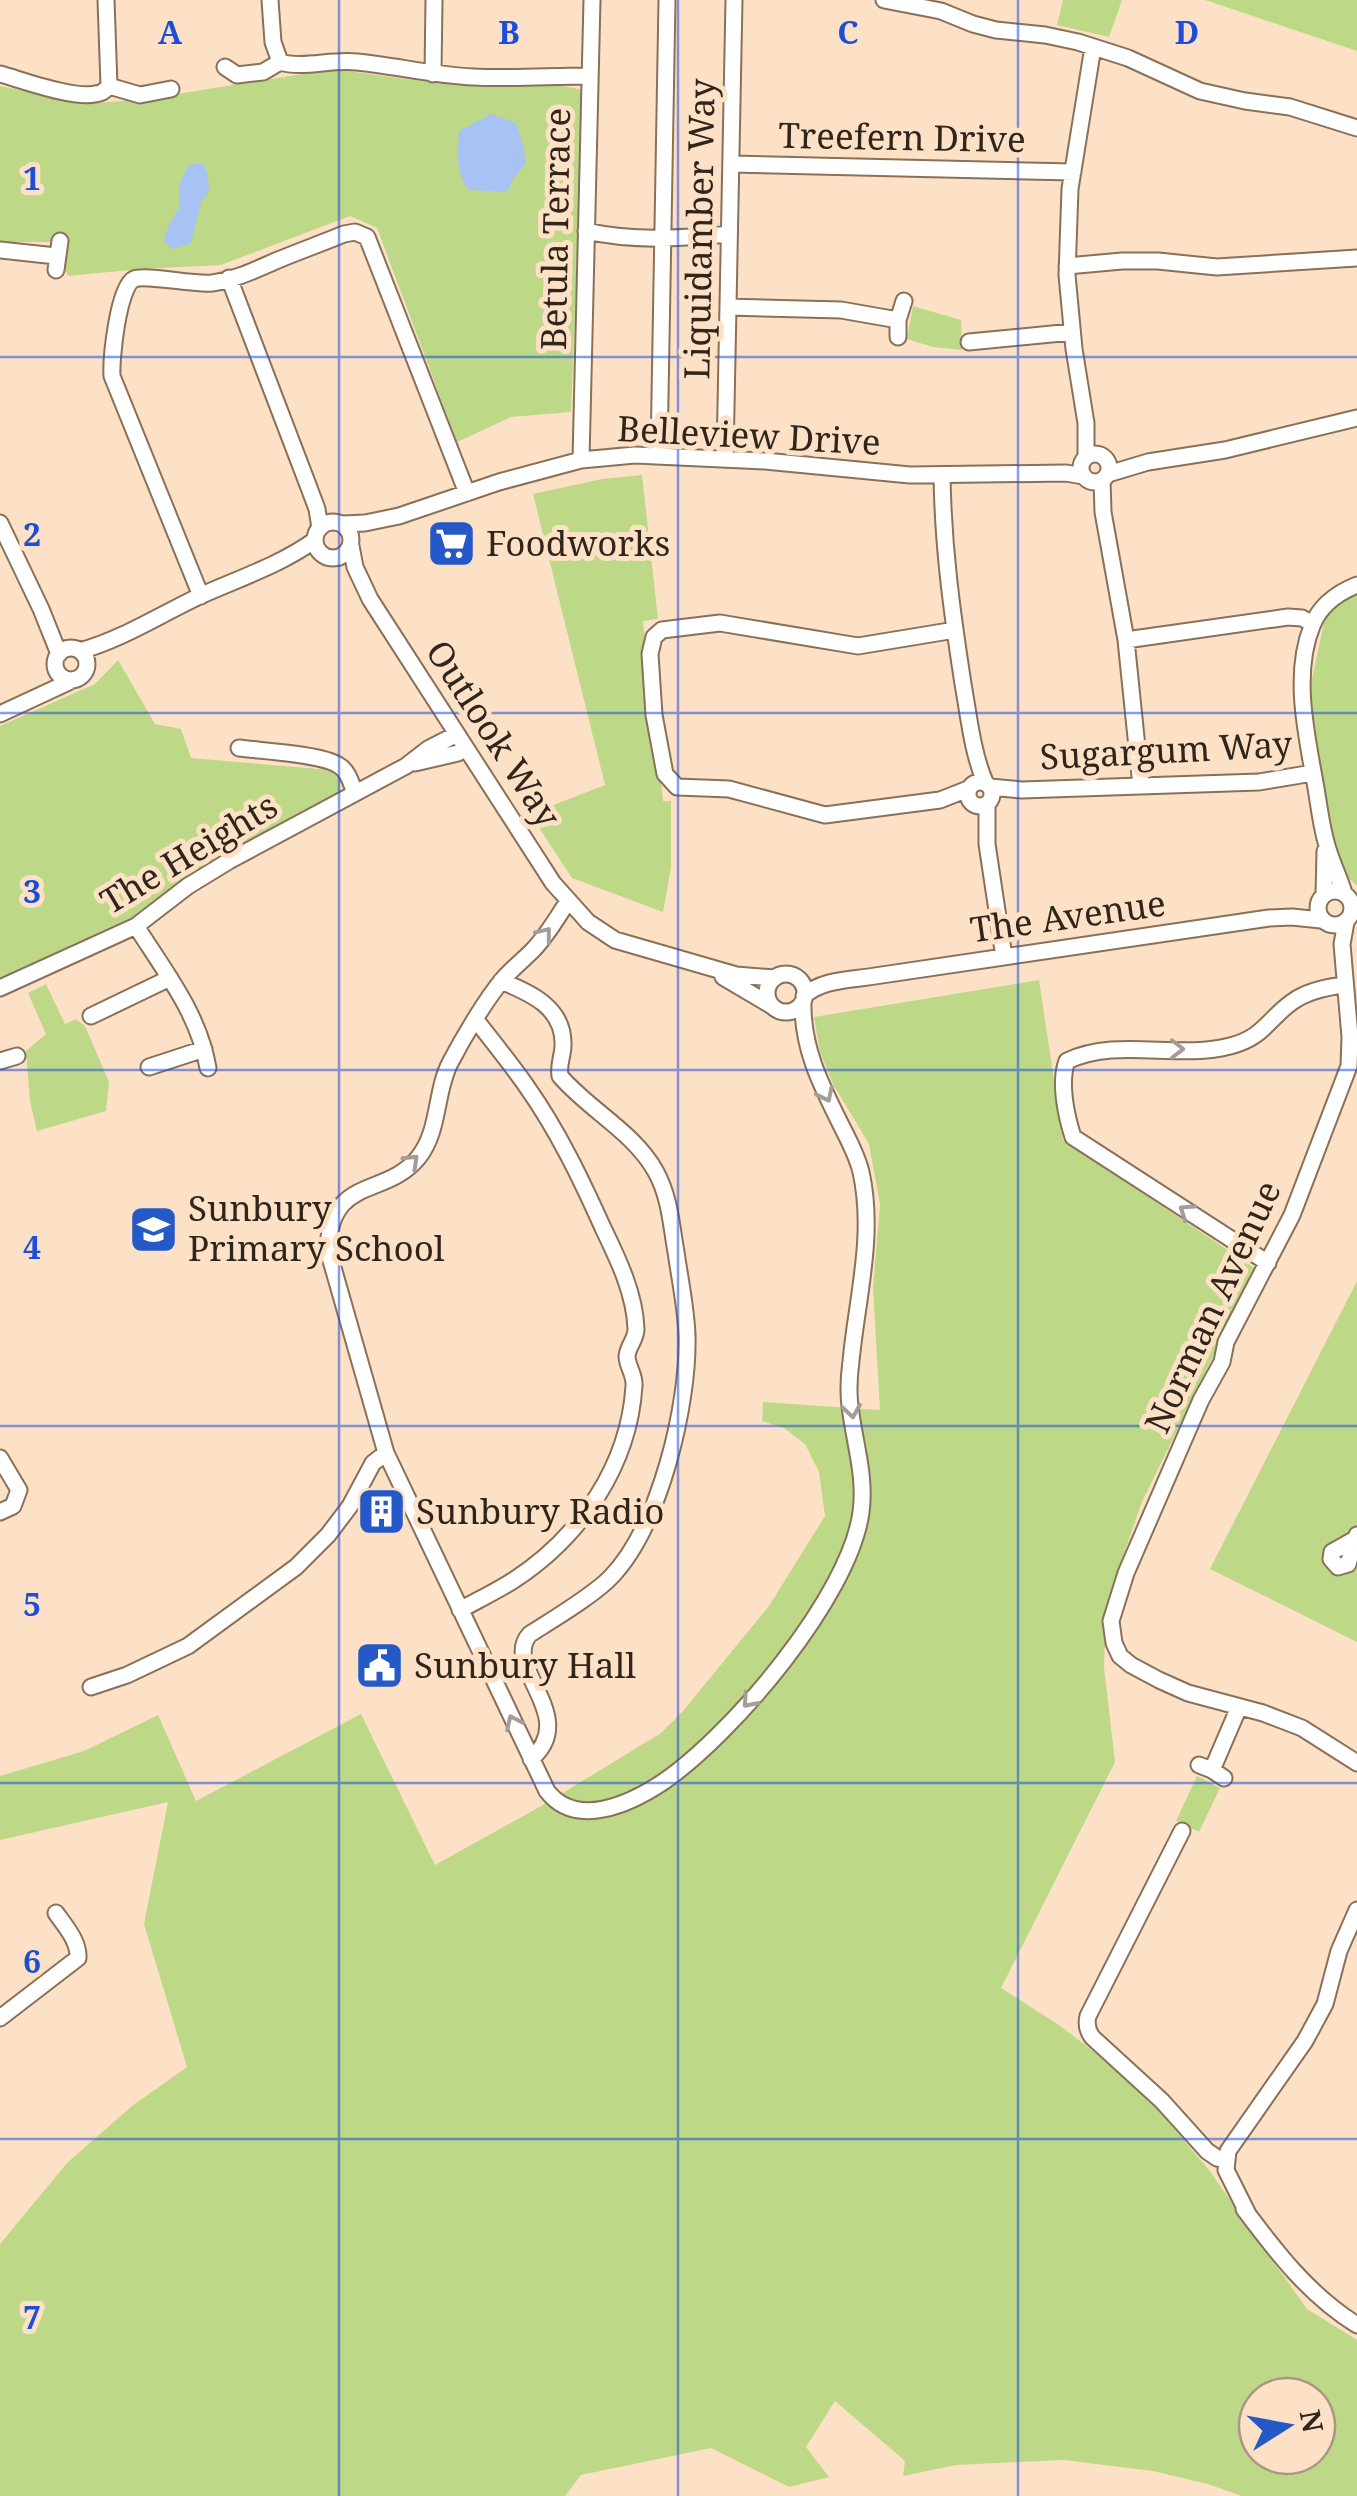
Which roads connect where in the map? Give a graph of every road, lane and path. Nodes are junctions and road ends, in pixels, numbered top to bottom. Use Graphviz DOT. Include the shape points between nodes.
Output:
graph roads {
  1 [pos="106,0"];
  2 [pos="270,0"];
  3 [pos="434,0"];
  4 [pos="592,0"];
  5 [pos="667,0"];
  6 [pos="734,0"];
  7 [pos="884,0"];
  8 [pos="1093,46"];
  9 [pos="285,64"];
  10 [pos="225,67"];
  11 [pos="0,74"];
  12 [pos="433,74"];
  13 [pos="590,76"];
  14 [pos="109,86"];
  15 [pos="172,89"];
  16 [pos="1357,128"];
  17 [pos="731,164"];
  18 [pos="1073,172"];
  19 [pos="586,231"];
  20 [pos="730,234"];
  21 [pos="662,240"];
  22 [pos="0,250"];
  23 [pos="58,256"];
  24 [pos="1357,258"];
  25 [pos="1067,266"];
  26 [pos="229,278"];
  27 [pos="904,301"];
  28 [pos="728,306"];
  29 [pos="898,320"];
  30 [pos="1072,332"];
  31 [pos="898,337"];
  32 [pos="969,342"];
  33 [pos="1357,418"];
  34 [pos="659,454"];
  35 [pos="725,458"];
  36 [pos="581,460"];
  37 [pos="1095,468"];
  38 [pos="942,475"];
  39 [pos="467,493"];
  40 [pos="399,516"];
  41 [pos="0,523"];
  42 [pos="327,529"];
  43 [pos="351,545"];
  44 [pos="328,557"];
  45 [pos="278,563"];
  46 [pos="1357,585"];
  47 [pos="201,596"];
  48 [pos="370,599"];
  49 [pos="1313,624"];
  50 [pos="955,630"];
  51 [pos="118,637"];
  52 [pos="1126,640"];
  53 [pos="67,655"];
  54 [pos="87,669"];
  55 [pos="72,680"];
  56 [pos="35,699"];
  57 [pos="0,714"];
  58 [pos="462,741"];
  59 [pos="239,748"];
  60 [pos="1313,773"];
  61 [pos="1142,786"];
  62 [pos="355,793"];
  63 [pos="980,794"];
  64 [pos="1326,842"];
  65 [pos="1322,898"];
  66 [pos="568,900"];
  67 [pos="1350,906"];
  68 [pos="1269,918"];
  69 [pos="1324,922"];
  70 [pos="136,926"];
  71 [pos="1004,957"];
  72 [pos="697,964"];
  73 [pos="875,976"];
  74 [pos="170,978"];
  75 [pos="774,978"];
  76 [pos="796,978"];
  77 [pos="501,981"];
  78 [pos="1344,982"];
  79 [pos="0,988"];
  80 [pos="803,999"];
  81 [pos="772,1006"];
  82 [pos="90,1016"];
  83 [pos="476,1020"];
  84 [pos="204,1049"];
  85 [pos="17,1056"];
  86 [pos="0,1060"];
  87 [pos="149,1068"];
  88 [pos="208,1068"];
  89 [pos="1350,1087"];
  90 [pos="1268,1263"];
  91 [pos="386,1453"];
  92 [pos="0,1458"];
  93 [pos="0,1512"];
  94 [pos="460,1610"];
  95 [pos="90,1687"];
  96 [pos="1239,1707"];
  97 [pos="531,1759"];
  98 [pos="1357,1762"];
  99 [pos="1212,1771"];
  100 [pos="1182,1830"];
  101 [pos="1357,1910"];
  102 [pos="56,1913"];
  103 [pos="0,2018"];
  104 [pos="1221,2159"];
  105 [pos="1355,2320"];
  1 -- 14 [label="street"];
  2 -- 9 [label="street" via="273,42"];
  3 -- 12 [label="street"];
  4 -- 13 [label="street, Betula Terrace"];
  5 -- 21 [label="street"];
  6 -- 17 [label="street, Liquidamber Way"];
  7 -- 8 [label="street" via="996,30"];
  8 -- 16 [label="street" via="1200,91 1290,107"];
  8 -- 18 [label="street"];
  9 -- 10 [label="street" via="237,76"];
  9 -- 12 [label="street" via="354,61"];
  11 -- 14 [label="street" via="92,96"];
  12 -- 13 [label="street"];
  13 -- 19 [label="street, Betula Terrace"];
  14 -- 15 [label="street" via="140,94"];
  17 -- 18 [label="street, Treefern Drive"];
  17 -- 20 [label="street, Liquidamber Way"];
  18 -- 25 [label="street"];
  19 -- 21 [label="street"];
  19 -- 36 [label="street, Betula Terrace"];
  20 -- 21 [label="street"];
  20 -- 28 [label="street, Liquidamber Way"];
  21 -- 34 [label="street"];
  22 -- 23 [label="street"];
  24 -- 25 [label="street" via="1217,268 1158,260"];
  25 -- 30 [label="street"];
  26 -- 39 [label="street" via="344,234 367,237"];
  26 -- 42 [label="street"];
  26 -- 47 [label="street" via="186,284 135,279 127,286 111,357 112,376"];
  27 -- 29 [label="street"];
  28 -- 29 [label="street" via="841,310"];
  28 -- 35 [label="street, Liquidamber Way"];
  29 -- 31 [label="street"];
  30 -- 32 [label="street"];
  30 -- 37 [label="street"];
  33 -- 37 [label="street, Belleview Drive" via="1225,450"];
  34 -- 35 [label="street, Belleview Drive"];
  34 -- 36 [label="street, Belleview Drive"];
  35 -- 38 [label="street, Belleview Drive"];
  36 -- 39 [label="street, Belleview Drive"];
  37 -- 38 [label="street, Belleview Drive"];
  37 -- 52 [label="street"];
  38 -- 50 [label="street"];
  39 -- 40 [label="street, Belleview Drive"];
  40 -- 42 [label="street, Belleview Drive"];
  40 -- 43 [label="street, Belleview Drive"];
  41 -- 53 [label="street"];
  42 -- 43 [label="street" via="348,529"];
  42 -- 44 [label="street" via="319,552"];
  42 -- 45 [label="street, Belleview Drive"];
  43 -- 44 [label="street" via="346,554"];
  43 -- 48 [label="street, Outlook Way"];
  44 -- 45 [label="street, Belleview Drive"];
  44 -- 48 [label="street, Outlook Way"];
  45 -- 47 [label="street, Belleview Drive"];
  46 -- 49 [label="street" via="1325,605"];
  47 -- 51 [label="street, Belleview Drive"];
  48 -- 58 [label="street, Outlook Way"];
  49 -- 52 [label="street" via="1288,617"];
  49 -- 60 [label="street" via="1302,688"];
  50 -- 63 [label="street"];
  50 -- 63 [label="street, Sugargum Way" via="858,646 720,623 662,630 650,654 654,715 665,774 677,787 729,790 826,815"];
  51 -- 53 [label="street, Belleview Drive"];
  51 -- 54 [label="street, Belleview Drive"];
  52 -- 61 [label="street"];
  53 -- 54 [label="street" via="86,659"];
  53 -- 55 [label="street" via="59,675"];
  53 -- 56 [label="street"];
  54 -- 55 [label="street, Belleview Drive"];
  55 -- 56 [label="street"];
  56 -- 57 [label="street"];
  58 -- 62 [label="street, The Heights" via="428,749"];
  58 -- 66 [label="street, Outlook Way"];
  59 -- 62 [label="street" via="338,764"];
  60 -- 61 [label="street, Sugargum Way"];
  60 -- 64 [label="street"];
  61 -- 63 [label="street, Sugargum Way"];
  62 -- 70 [label="street, The Heights" via="207,874"];
  63 -- 71 [label="street"];
  64 -- 65 [label="street"];
  64 -- 67 [label="street"];
  65 -- 67 [label="street" via="1333,891"];
  65 -- 68 [label="street, The Avenue"];
  65 -- 69 [label="street" via="1317,907"];
  66 -- 72 [label="street, Outlook Way" via="640,947"];
  77 -- 66 [label="street, one-way" via="544,937"];
  67 -- 69 [label="street" via="1340,925"];
  67 -- 78 [label="street, Norman Avenue"];
  68 -- 69 [label="street, The Avenue"];
  68 -- 71 [label="street, The Avenue"];
  69 -- 78 [label="street, Norman Avenue"];
  70 -- 74 [label="street"];
  70 -- 79 [label="street, The Heights"];
  71 -- 73 [label="street, The Avenue"];
  72 -- 75 [label="street, Outlook Way"];
  72 -- 81 [label="street, Outlook Way"];
  73 -- 76 [label="street, The Avenue"];
  73 -- 80 [label="street, The Avenue" via="826,984"];
  74 -- 82 [label="street"];
  74 -- 84 [label="street"];
  75 -- 76 [label="street"];
  75 -- 81 [label="street" via="767,995"];
  76 -- 80 [label="street"];
  77 -- 83 [label="street"];
  77 -- 97 [label="street" via="531,993 554,1015 563,1039 560,1076 634,1142 656,1171 669,1205 686,1332 676,1430 646,1522 610,1579 524,1641 548,1716 542,1748"];
  78 -- 89 [label="street, Norman Avenue"];
  90 -- 78 [label="street, one-way" via="1073,1136 1064,1066 1076,1056 1122,1049 1232,1046 1260,1033 1299,998"];
  80 -- 81 [label="street" via="788,1012"];
  80 -- 97 [label="street, one-way" via="810,1059 854,1150 864,1190 865,1257 849,1395 862,1496 851,1553 825,1602 768,1679 715,1738 659,1785 604,1810 572,1809 553,1799"];
  91 -- 83 [label="street, one-way" via="328,1250 330,1229 346,1200 406,1170 421,1154 446,1072"];
  83 -- 94 [label="street" via="566,1150 622,1271 636,1333 628,1352 634,1384 628,1424 597,1500 526,1572"];
  84 -- 87 [label="street"];
  84 -- 88 [label="street"];
  85 -- 86 [label="street"];
  89 -- 90 [label="street, Norman Avenue"];
  90 -- 96 [label="street, Norman Avenue" via="1226,1342 1111,1621 1114,1643 1131,1666 1188,1693"];
  91 -- 94 [label="street"];
  91 -- 95 [label="street" via="373,1462 328,1535 285,1576 188,1646"];
  92 -- 93 [label="street" via="19,1490 13,1506"];
  97 -- 94 [label="street, one-way"];
  96 -- 98 [label="street" via="1302,1728"];
  96 -- 99 [label="street"];
  100 -- 104 [label="street" via="1086,2023"];
  101 -- 104 [label="street" via="1305,2042"];
  102 -- 103 [label="street" via="78,1958"];
  104 -- 105 [label="street" via="1248,2214 1291,2271"];
}
